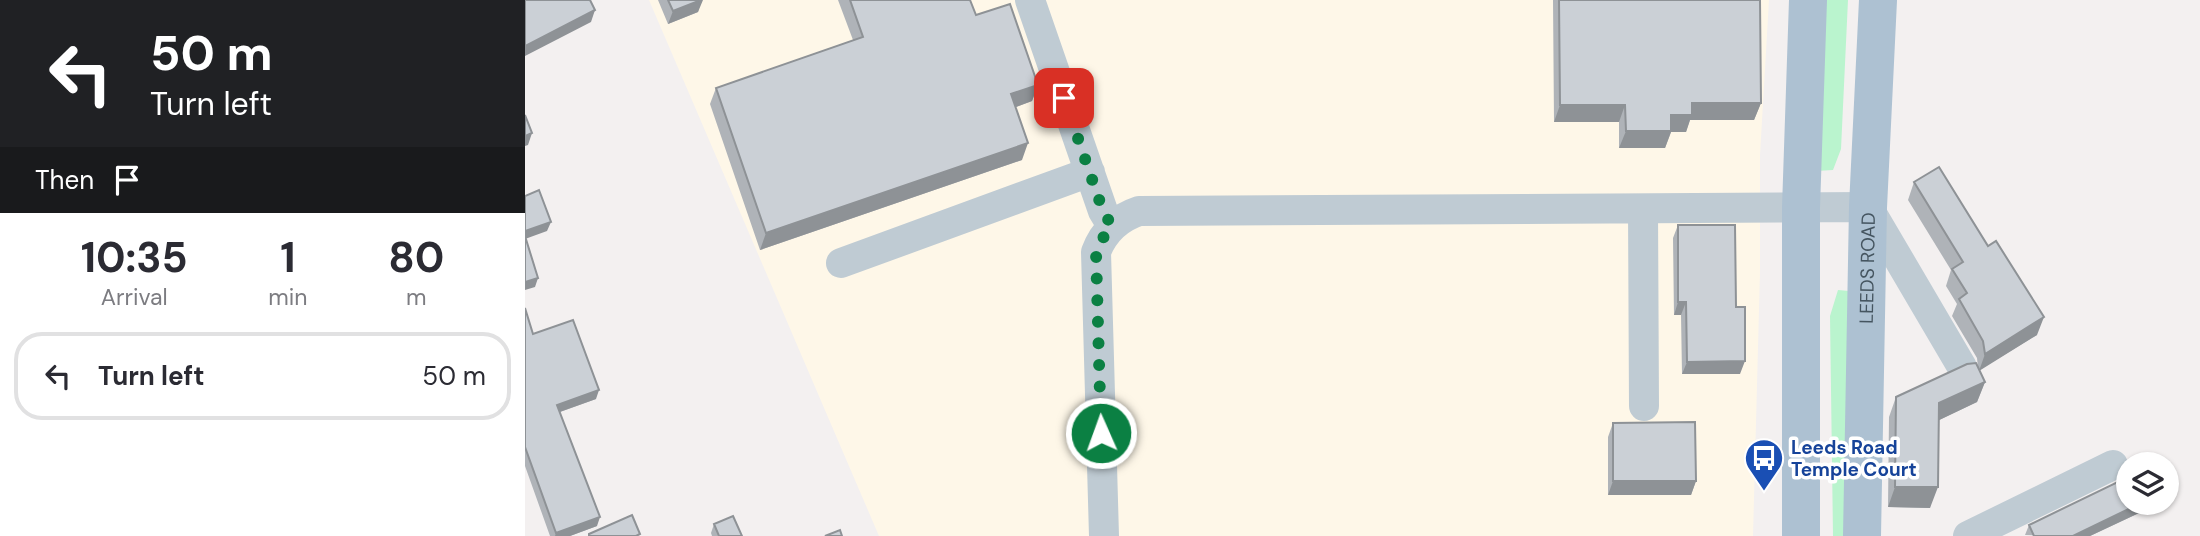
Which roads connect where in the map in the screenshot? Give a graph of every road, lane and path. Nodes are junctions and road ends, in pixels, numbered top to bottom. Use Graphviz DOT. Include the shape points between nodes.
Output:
graph roads {
  1 [pos="1030,0"];
  2 [pos="1808,0"];
  3 [pos="1878,0"];
  4 [pos="1090,172"];
  5 [pos="1868,207"];
  6 [pos="1801,208"];
  7 [pos="1643,209"];
  8 [pos="1112,226"];
  9 [pos="841,262"];
  10 [pos="1962,367"];
  11 [pos="1644,406"];
  12 [pos="2113,465"];
  13 [pos="1104,536"];
  14 [pos="1801,536"];
  15 [pos="1862,536"];
  16 [pos="1968,536"];
  1 -- 4 [label="street"];
  2 -- 6 [label="main road"];
  3 -- 5 [label="main road, LEEDS ROAD"];
  4 -- 8 [label="street"];
  4 -- 9 [label="street"];
  5 -- 6 [label="street"];
  5 -- 10 [label="street"];
  5 -- 15 [label="main road, LEEDS ROAD"];
  6 -- 7 [label="street"];
  6 -- 14 [label="main road"];
  7 -- 8 [label="street" via="1139,211"];
  7 -- 11 [label="street"];
  8 -- 13 [label="street" via="1096,252"];
  12 -- 16 [label="street"];
}
